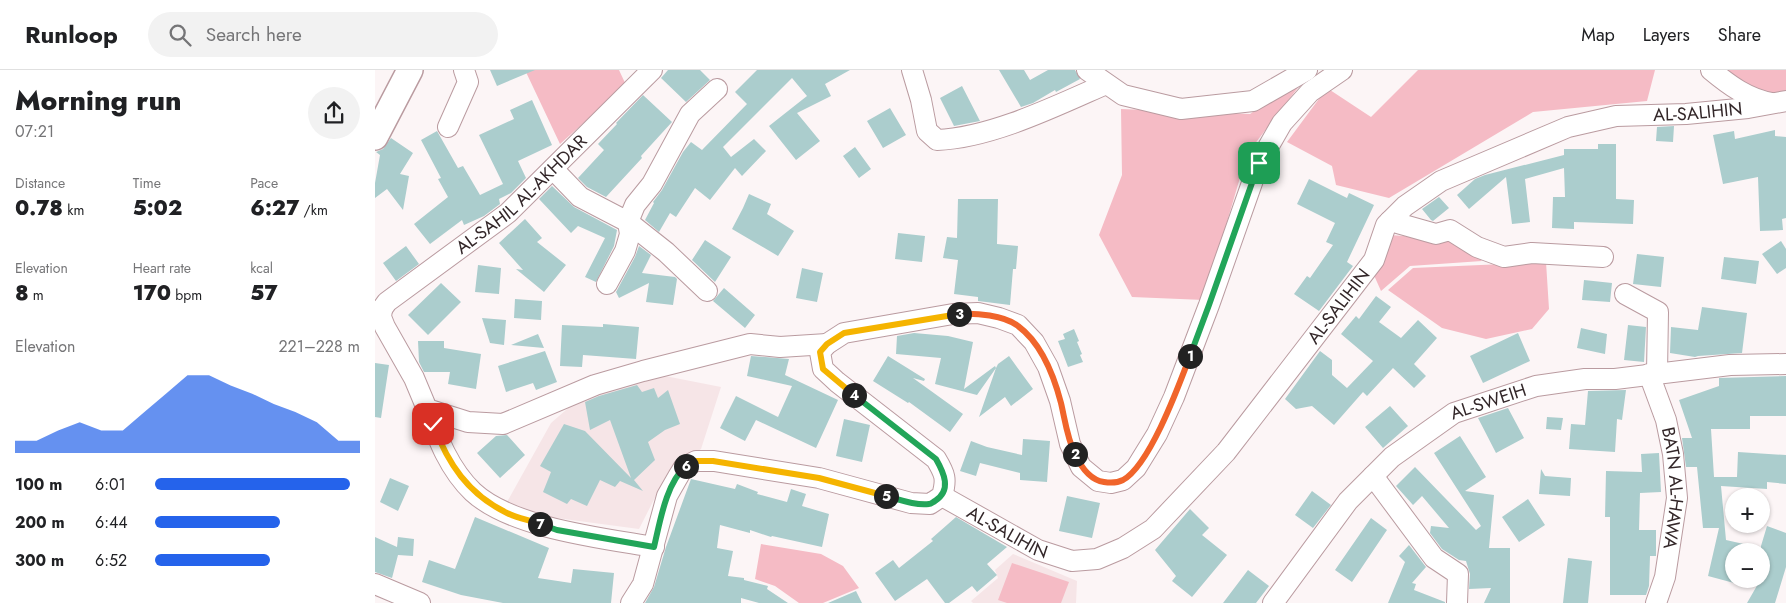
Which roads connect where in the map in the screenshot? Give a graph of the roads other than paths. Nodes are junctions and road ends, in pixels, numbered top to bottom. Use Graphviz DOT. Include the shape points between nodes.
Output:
graph roads {
  1 [pos="410,70"];
  2 [pos="464,70"];
  3 [pos="652,70"];
  4 [pos="912,70"];
  5 [pos="1087,70"];
  6 [pos="1307,70"];
  7 [pos="1342,70"];
  8 [pos="1711,70"];
  9 [pos="1106,84"];
  10 [pos="717,88"];
  11 [pos="1780,102"];
  12 [pos="381,109"];
  13 [pos="448,127"];
  14 [pos="375,137"];
  15 [pos="553,169"];
  16 [pos="1390,221"];
  17 [pos="628,222"];
  18 [pos="1603,257"];
  19 [pos="607,284"];
  20 [pos="707,290"];
  21 [pos="1625,294"];
  22 [pos="378,308"];
  23 [pos="827,344"];
  24 [pos="1786,364"];
  25 [pos="1653,373"];
  26 [pos="427,409"];
  27 [pos="1373,476"];
  28 [pos="942,496"];
  29 [pos="654,547"];
  30 [pos="375,584"];
  31 [pos="420,603"];
  32 [pos="631,603"];
  33 [pos="1273,603"];
  34 [pos="1457,603"];
  35 [pos="1657,603"];
  1 -- 12 [label="main road"];
  2 -- 13 [label="street" via="469,82"];
  3 -- 15 [label="street, AL-SAHIL AL-AKHDAR"];
  4 -- 9 [label="street" via="927,131 937,140 985,132"];
  5 -- 9 [label="street"];
  6 -- 9 [label="street" via="1253,101 1181,109 1123,95"];
  7 -- 23 [label="street" via="1311,92 1282,122 1259,163 1174,397 1137,468 1123,480 1111,483 1097,481 1081,467 1070,444 1048,367 1034,342 1018,325 978,313 953,314 844,333"];
  8 -- 11 [label="street" via="1723,81 1759,100"];
  10 -- 17 [label="street" via="690,114"];
  11 -- 16 [label="street, AL-SALIHIN" via="1686,114 1616,116 1568,127 1441,181 1405,206"];
  12 -- 14 [label="main road"];
  15 -- 17 [label="street" via="580,197"];
  15 -- 22 [label="street, AL-SAHIL AL-AKHDAR" via="509,213"];
  16 -- 18 [label="street" via="1436,234 1450,230 1477,247 1504,257 1532,253"];
  16 -- 28 [label="street, AL-SALIHIN" via="1374,260 1225,452 1153,529 1123,548 1097,559 1072,561 1038,550"];
  17 -- 19 [label="street" via="630,234 625,251"];
  17 -- 20 [label="street"];
  21 -- 25 [label="street" via="1658,312"];
  22 -- 26 [label="street"];
  23 -- 26 [label="street" via="780,347 750,344 595,385 503,424 468,422"];
  23 -- 28 [label="street" via="820,352 823,369 936,459 946,483"];
  24 -- 25 [label="street, AL-SWEIH" via="1730,365"];
  25 -- 27 [label="street, AL-SWEIH" via="1536,386 1454,412 1393,457"];
  25 -- 35 [label="street, BATN AL-HAWA" via="1673,454 1677,498 1665,577"];
  26 -- 29 [label="street" via="453,467 486,502 508,514 557,530"];
  27 -- 33 [label="street, AL-SWEIH" via="1348,501"];
  27 -- 34 [label="street" via="1434,558 1458,574"];
  28 -- 29 [label="street" via="930,504 911,503 819,478 696,461 684,467 667,496"];
  29 -- 32 [label="street" via="643,584"];
  30 -- 31 [label="street"];
}
